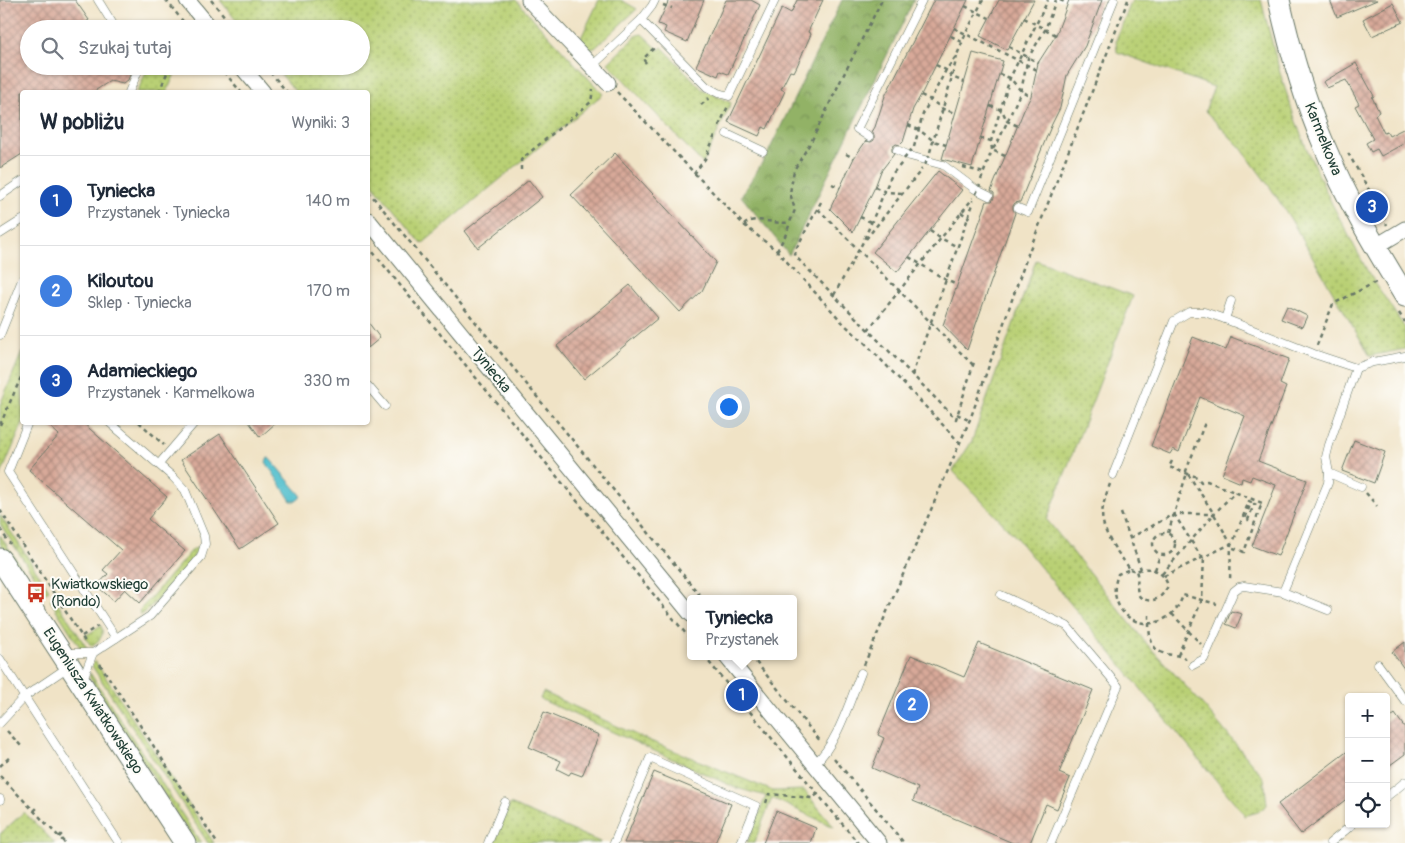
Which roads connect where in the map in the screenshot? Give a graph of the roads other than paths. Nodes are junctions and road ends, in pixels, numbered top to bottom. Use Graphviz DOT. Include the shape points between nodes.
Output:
graph roads {
  1 [pos="98,0"];
  2 [pos="187,0"];
  3 [pos="529,0"];
  4 [pos="775,0"];
  5 [pos="922,0"];
  6 [pos="1114,0"];
  7 [pos="1279,0"];
  8 [pos="658,2"];
  9 [pos="110,20"];
  10 [pos="204,20"];
  11 [pos="641,20"];
  12 [pos="594,69"];
  13 [pos="136,75"];
  14 [pos="249,75"];
  15 [pos="608,83"];
  16 [pos="130,90"];
  17 [pos="261,90"];
  18 [pos="727,134"];
  19 [pos="869,136"];
  20 [pos="763,150"];
  21 [pos="897,150"];
  22 [pos="20,183"];
  23 [pos="0,196"];
  24 [pos="989,196"];
  25 [pos="1018,208"];
  26 [pos="20,221"];
  27 [pos="370,222"];
  28 [pos="1398,230"];
  29 [pos="0,234"];
  30 [pos="1375,248"];
  31 [pos="20,285"];
  32 [pos="1405,296"];
  33 [pos="1231,301"];
  34 [pos="1225,319"];
  35 [pos="0,335"];
  36 [pos="1405,356"];
  37 [pos="1356,368"];
  38 [pos="370,388"];
  39 [pos="384,406"];
  40 [pos="27,425"];
  41 [pos="113,425"];
  42 [pos="192,425"];
  43 [pos="159,464"];
  44 [pos="1329,472"];
  45 [pos="1113,475"];
  46 [pos="1361,487"];
  47 [pos="0,559"];
  48 [pos="1283,592"];
  49 [pos="1001,595"];
  50 [pos="687,609"];
  51 [pos="1328,610"];
  52 [pos="116,638"];
  53 [pos="93,653"];
  54 [pos="0,659"];
  55 [pos="65,659"];
  56 [pos="729,660"];
  57 [pos="1378,664"];
  58 [pos="1193,665"];
  59 [pos="861,672"];
  60 [pos="82,685"];
  61 [pos="24,697"];
  62 [pos="1405,701"];
  63 [pos="0,723"];
  64 [pos="814,764"];
  65 [pos="1405,782"];
  66 [pos="1390,794"];
  67 [pos="505,802"];
  68 [pos="1348,828"];
  69 [pos="119,843"];
  70 [pos="185,843"];
  71 [pos="488,843"];
  72 [pos="614,843"];
  73 [pos="741,843"];
  74 [pos="879,843"];
  75 [pos="1050,843"];
  76 [pos="1330,843"];
  1 -- 9 [label="lane"];
  2 -- 10 [label="street"];
  3 -- 12 [label="street"];
  4 -- 11 [label="lane" via="729,96 707,88"];
  5 -- 19 [label="lane" via="857,129"];
  6 -- 25 [label="lane" via="1028,212"];
  7 -- 30 [label="main road, Karmelkowa" via="1289,43 1323,144"];
  8 -- 11 [label="lane"];
  11 -- 12 [label="lane"];
  12 -- 15 [label="street"];
  13 -- 16 [label="lane"];
  14 -- 17 [label="street"];
  18 -- 20 [label="lane"];
  21 -- 24 [label="lane" via="943,164"];
  22 -- 23 [label="lane"];
  26 -- 29 [label="lane"];
  27 -- 50 [label="street, Tyniecka"];
  28 -- 30 [label="street"];
  30 -- 32 [label="main road, Karmelkowa"];
  31 -- 35 [label="lane"];
  33 -- 34 [label="lane"];
  34 -- 37 [label="lane"];
  34 -- 45 [label="lane" via="1204,312 1188,312 1174,321"];
  36 -- 37 [label="lane"];
  37 -- 44 [label="lane" via="1329,445 1326,457"];
  38 -- 39 [label="lane"];
  40 -- 52 [label="lane" via="8,472"];
  41 -- 43 [label="lane"];
  42 -- 43 [label="lane"];
  43 -- 52 [label="lane" via="185,490 205,544 201,557 150,616"];
  44 -- 46 [label="lane"];
  44 -- 48 [label="lane" via="1328,483"];
  47 -- 55 [label="main road, Eugeniusza Kwiatkowskiego"];
  48 -- 51 [label="lane"];
  48 -- 58 [label="lane" via="1244,586 1234,591 1204,658"];
  49 -- 75 [label="lane" via="1067,626 1118,686"];
  52 -- 53 [label="lane"];
  53 -- 55 [label="lane"];
  53 -- 60 [label="lane"];
  54 -- 61 [label="lane"];
  55 -- 60 [label="main road, Eugeniusza Kwiatkowskiego"];
  55 -- 61 [label="lane"];
  56 -- 64 [label="street"];
  57 -- 62 [label="lane"];
  59 -- 64 [label="lane" via="827,750"];
  60 -- 70 [label="main road, Eugeniusza Kwiatkowskiego"];
  61 -- 63 [label="lane"];
  61 -- 69 [label="lane"];
  64 -- 74 [label="street"];
  65 -- 66 [label="lane"];
  67 -- 71 [label="lane"];
  68 -- 76 [label="lane"];
  72 -- 73 [label="lane" via="650,758 756,806"];
}
